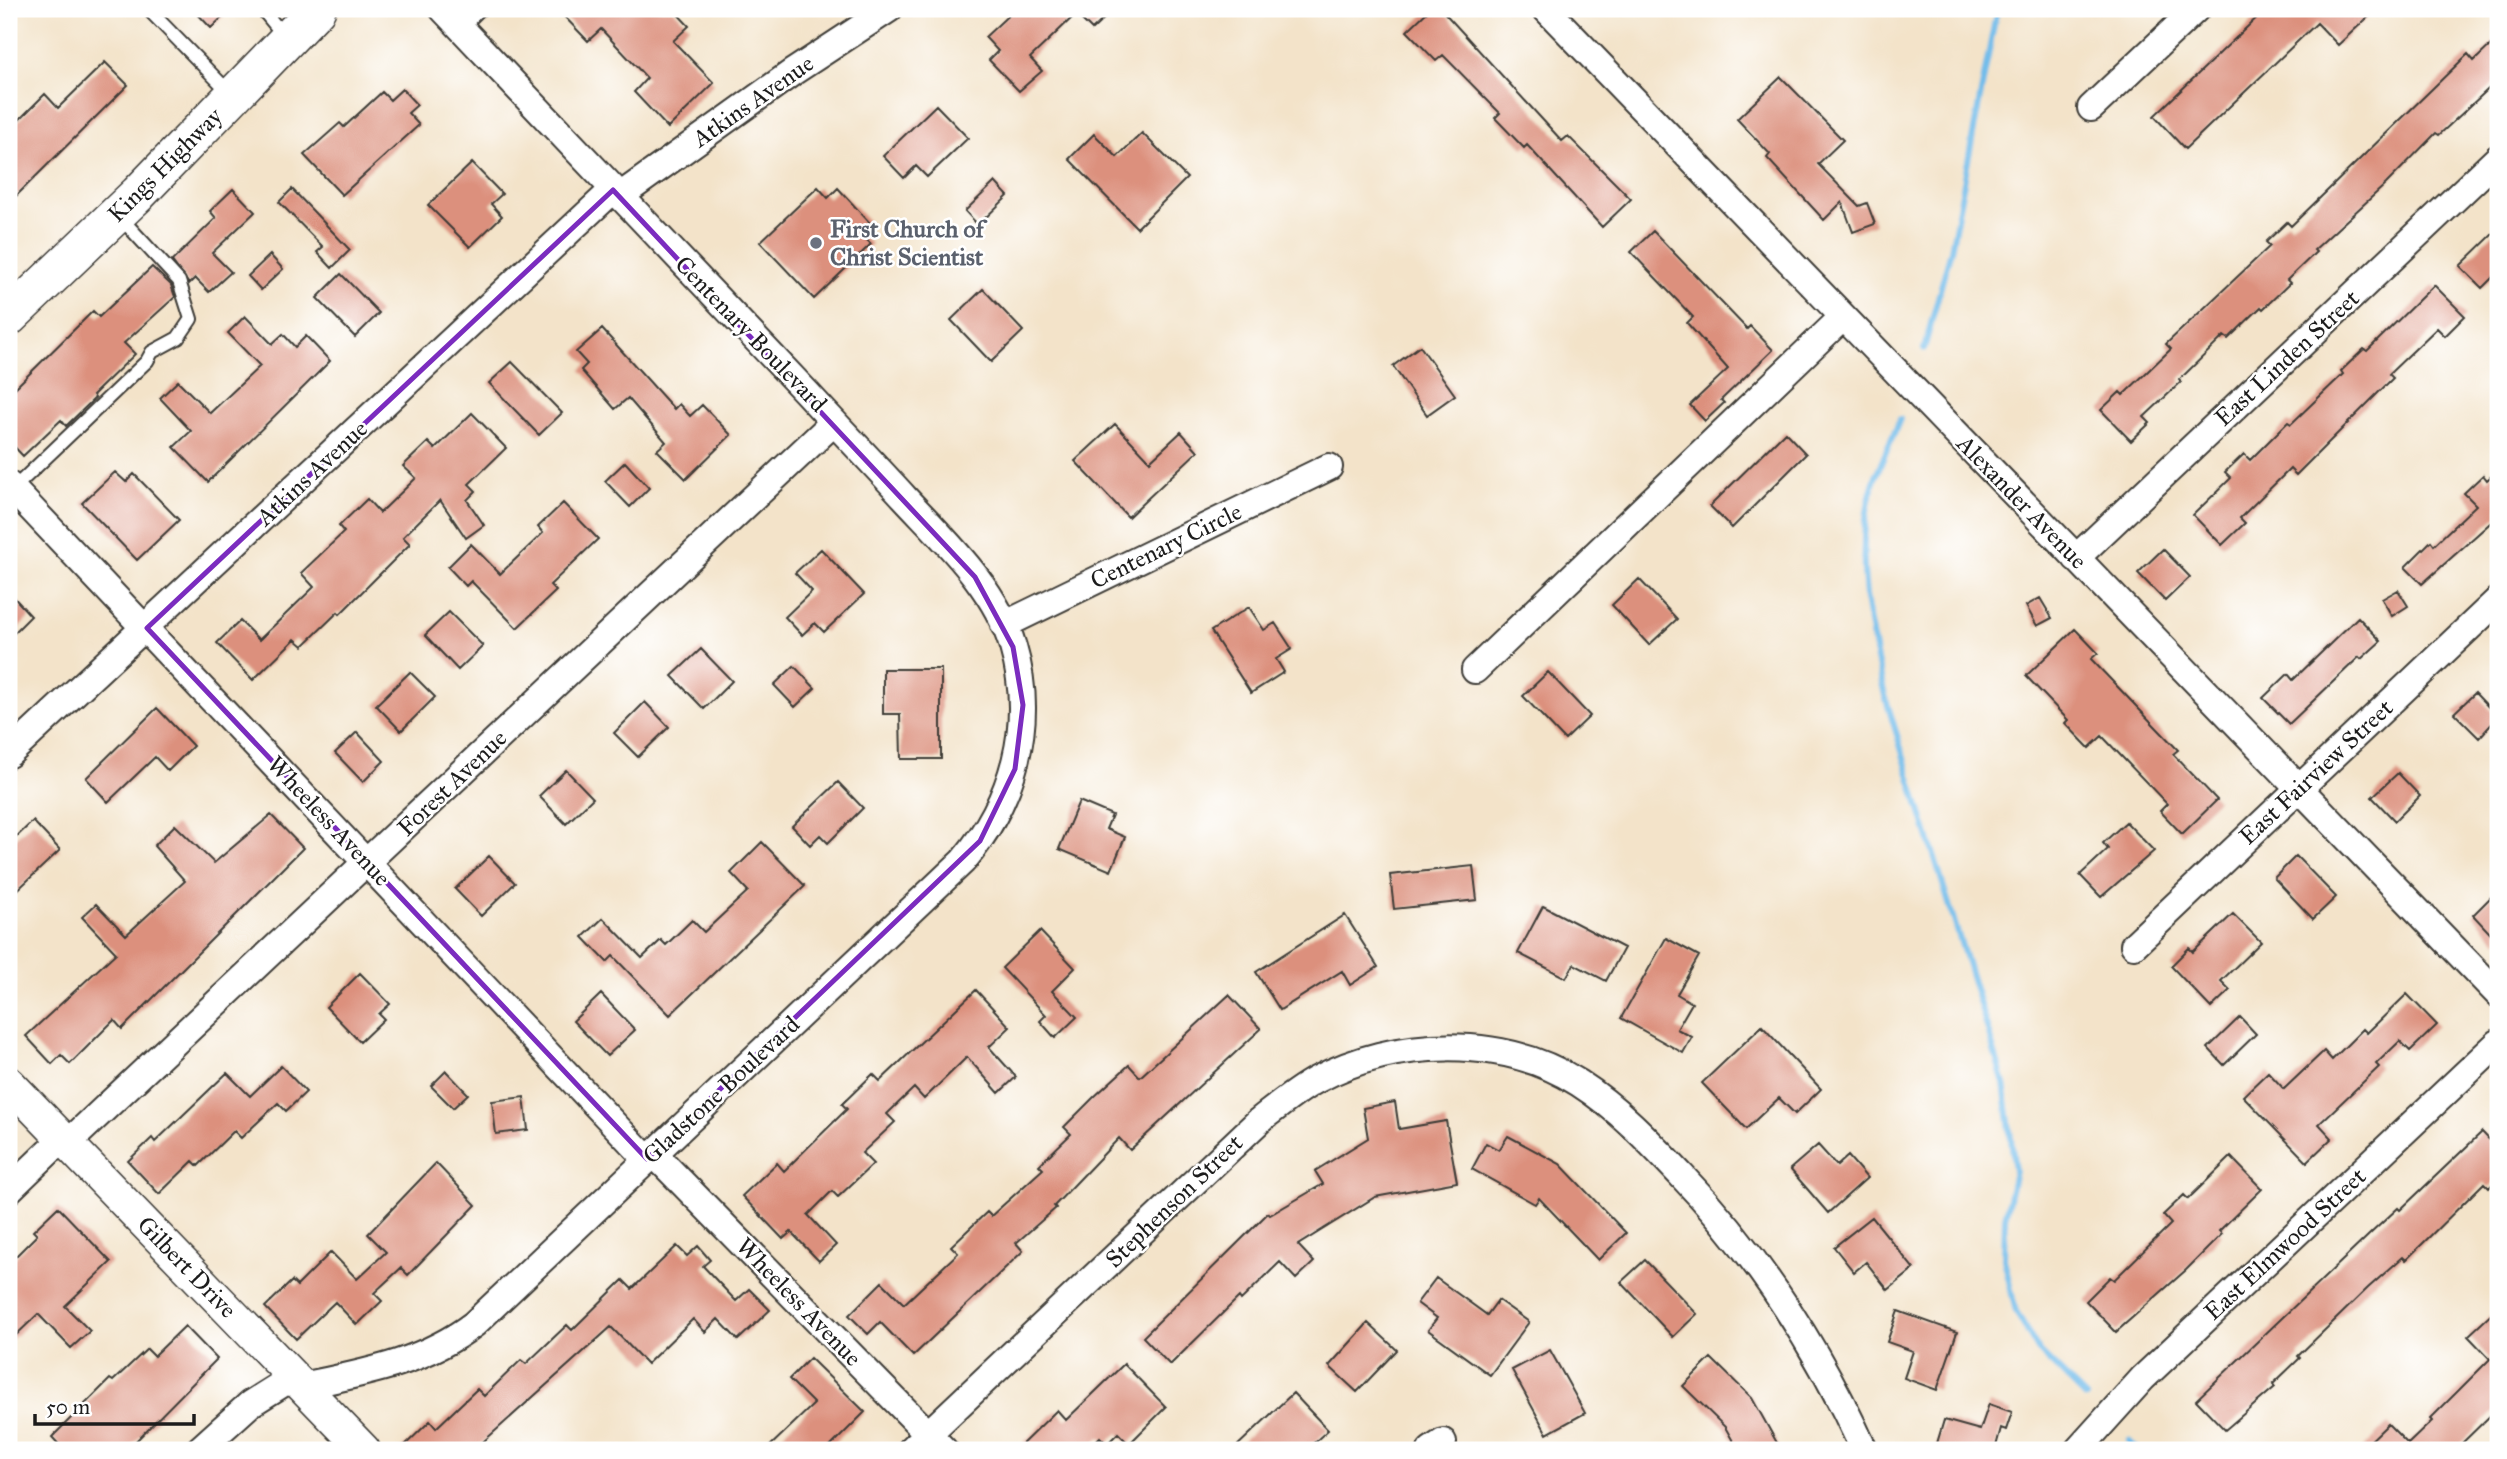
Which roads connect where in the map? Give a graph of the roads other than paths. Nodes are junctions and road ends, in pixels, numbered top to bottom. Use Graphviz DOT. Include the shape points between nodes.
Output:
graph roads {
  1 [pos="148,9"];
  2 [pos="262,9"];
  3 [pos="317,9"];
  4 [pos="480,9"];
  5 [pos="889,9"];
  6 [pos="1546,9"];
  7 [pos="2196,9"];
  8 [pos="452,18"];
  9 [pos="288,40"];
  10 [pos="234,97"];
  11 [pos="2091,108"];
  12 [pos="2498,158"];
  13 [pos="616,193"];
  14 [pos="117,214"];
  15 [pos="9,317"];
  16 [pos="1843,317"];
  17 [pos="834,422"];
  18 [pos="1329,467"];
  19 [pos="11,487"];
  20 [pos="2076,558"];
  21 [pos="2498,600"];
  22 [pos="1004,625"];
  23 [pos="147,628"];
  24 [pos="1475,670"];
  25 [pos="1021,684"];
  26 [pos="9,754"];
  27 [pos="2299,788"];
  28 [pos="368,863"];
  29 [pos="2134,945"];
  30 [pos="2498,994"];
  31 [pos="2498,1043"];
  32 [pos="9,1083"];
  33 [pos="65,1141"];
  34 [pos="650,1156"];
  35 [pos="9,1190"];
  36 [pos="297,1382"];
  37 [pos="928,1445"];
  38 [pos="199,1450"];
  39 [pos="364,1450"];
  40 [pos="1864,1450"];
  41 [pos="2078,1450"];
  1 -- 10 [label="lane"];
  2 -- 9 [label="lane"];
  3 -- 9 [label="main road, Kings Highway"];
  4 -- 8 [label="lane"];
  5 -- 13 [label="street, Atkins Avenue"];
  6 -- 16 [label="street, Alexander Avenue"];
  7 -- 11 [label="street"];
  8 -- 13 [label="street, Centenary Boulevard"];
  9 -- 10 [label="main road, Kings Highway"];
  10 -- 14 [label="main road, Kings Highway"];
  12 -- 20 [label="street, East Linden Street"];
  13 -- 17 [label="street, Centenary Boulevard"];
  13 -- 23 [label="street, Atkins Avenue"];
  14 -- 15 [label="main road, Kings Highway"];
  14 -- 19 [label="lane" via="179,281 191,319 178,338 152,352"];
  16 -- 20 [label="street, Alexander Avenue"];
  16 -- 24 [label="street"];
  17 -- 22 [label="street, Centenary Boulevard" via="975,577"];
  17 -- 28 [label="street, Forest Avenue"];
  18 -- 22 [label="street, Centenary Circle"];
  19 -- 23 [label="street, Wheeless Avenue"];
  20 -- 27 [label="street, Alexander Avenue"];
  21 -- 27 [label="street, East Fairview Street"];
  22 -- 25 [label="street, Centenary Boulevard"];
  23 -- 26 [label="street, Atkins Avenue"];
  23 -- 28 [label="street, Wheeless Avenue"];
  25 -- 34 [label="street, Gladstone Boulevard" via="1015,769 1001,807 980,841"];
  27 -- 29 [label="street, East Fairview Street"];
  27 -- 30 [label="street, Alexander Avenue"];
  28 -- 33 [label="street, Forest Avenue"];
  28 -- 34 [label="street, Wheeless Avenue"];
  31 -- 41 [label="street, East Elmwood Street" via="2144,1378"];
  32 -- 33 [label="street, Gilbert Drive"];
  33 -- 35 [label="street, Forest Avenue"];
  33 -- 36 [label="street, Gilbert Drive"];
  34 -- 36 [label="street, Gladstone Boulevard" via="447,1345 412,1359"];
  34 -- 37 [label="street, Wheeless Avenue"];
  36 -- 38 [label="street, Gladstone Boulevard" via="250,1404"];
  36 -- 39 [label="street, Gilbert Drive"];
  37 -- 40 [label="street, Stephenson Street" via="1259,1120 1297,1091 1358,1062 1401,1051 1445,1047 1539,1063 1577,1081 1631,1123 1737,1238 1808,1338"];
}
